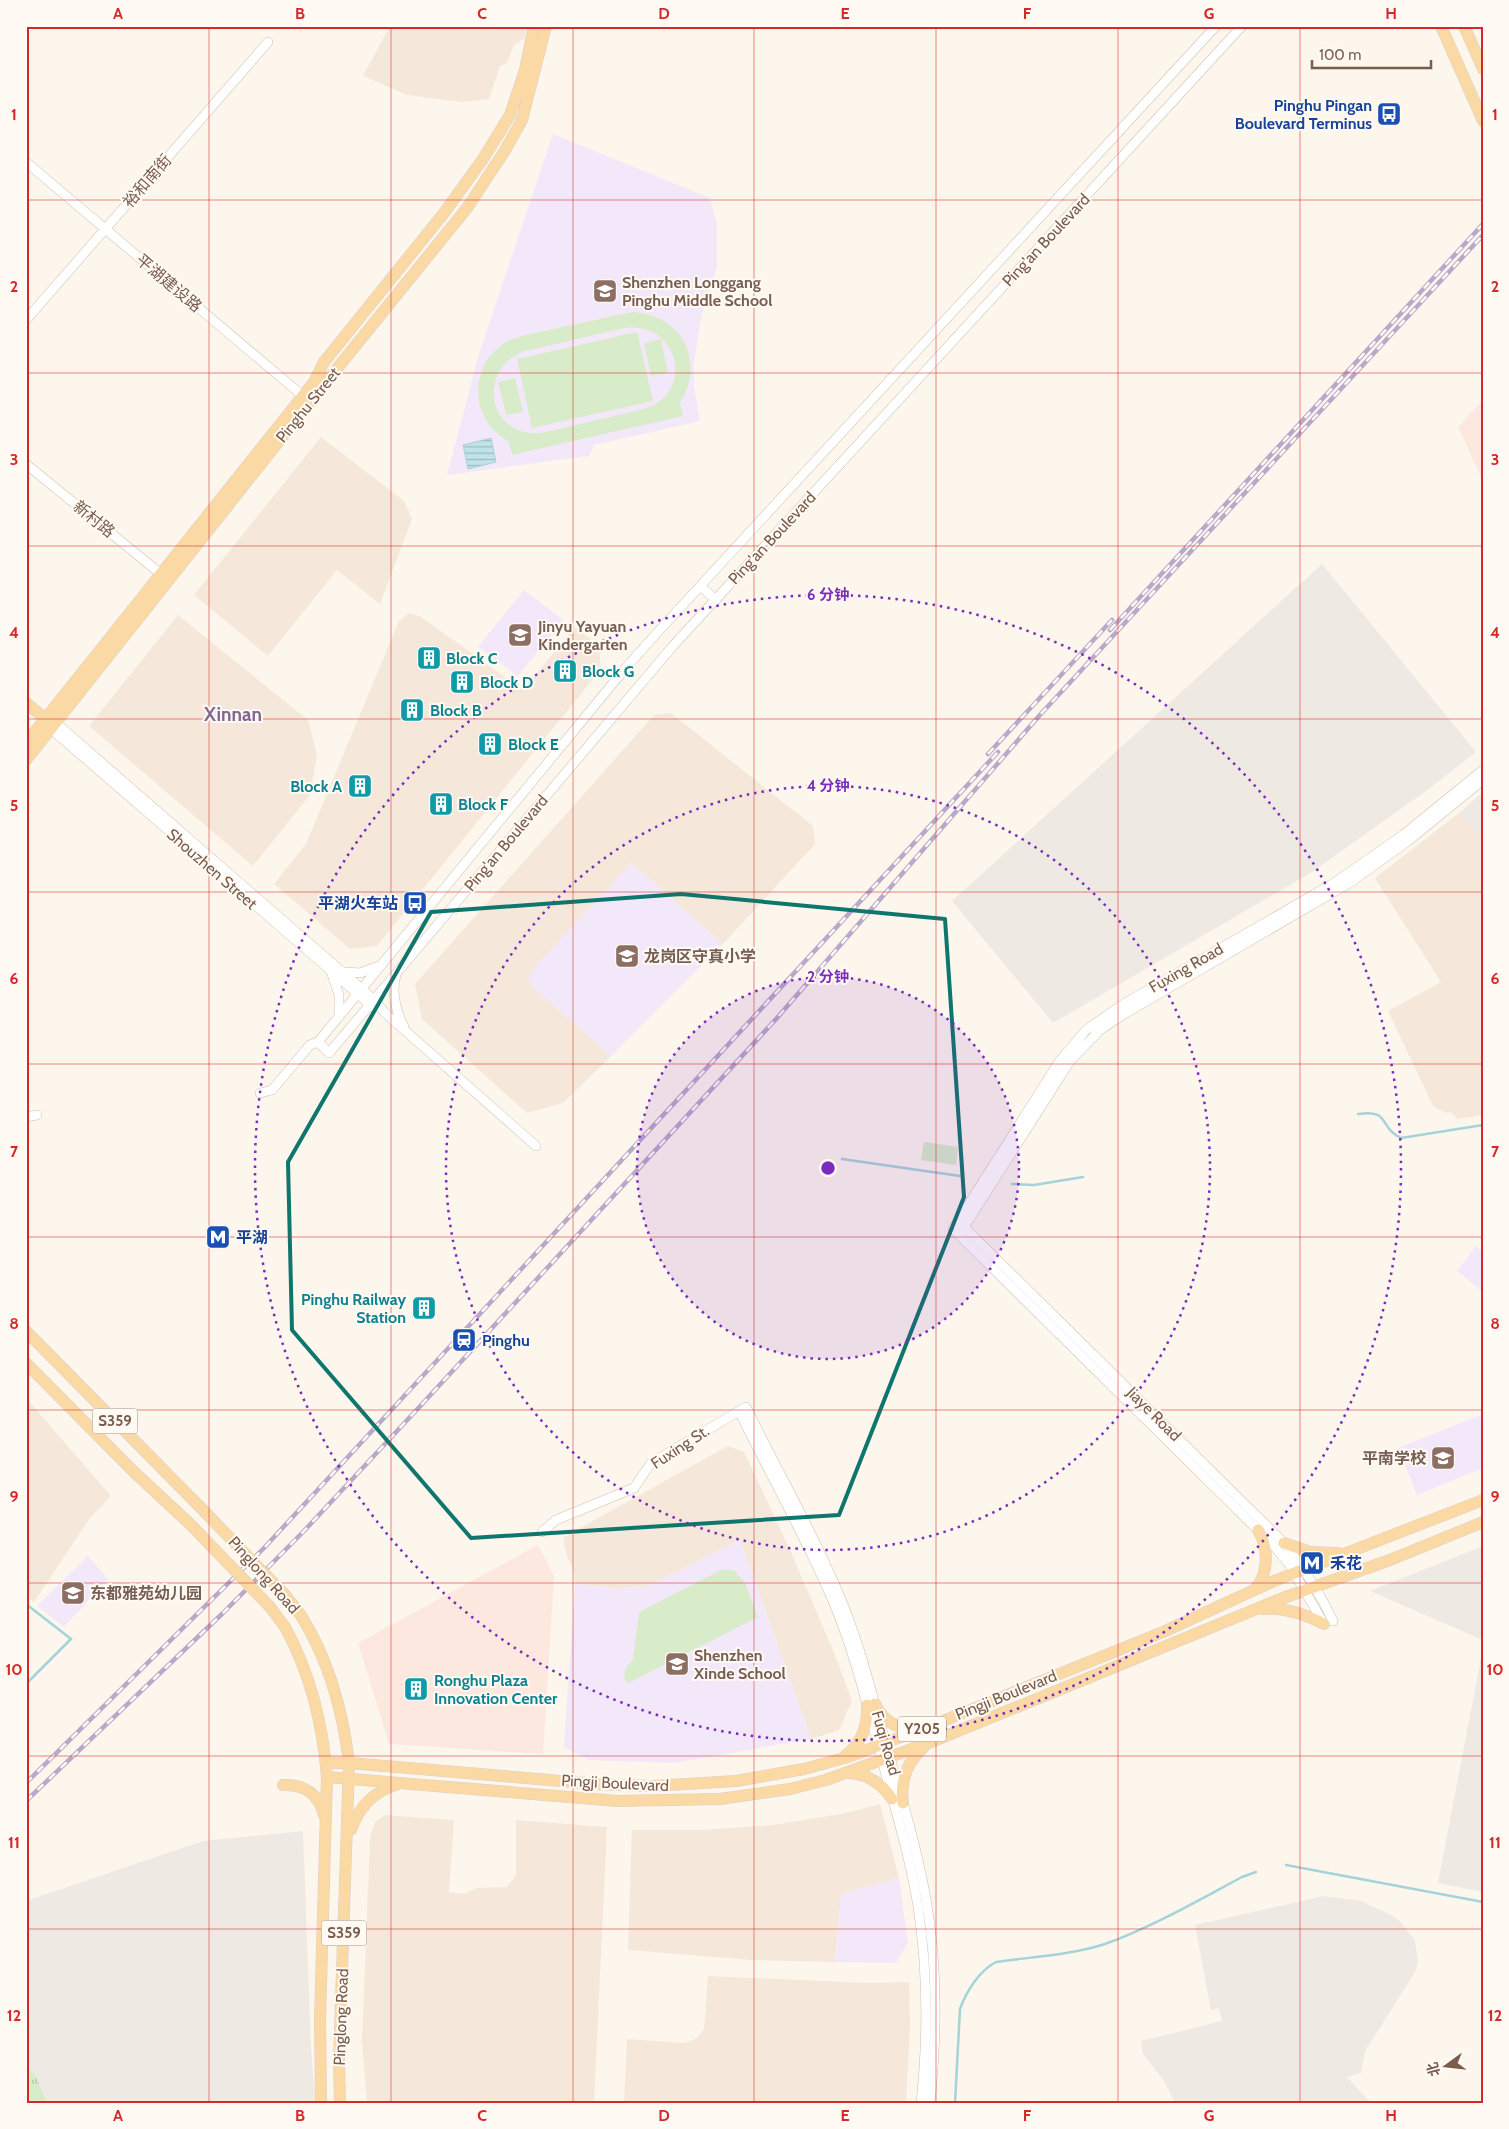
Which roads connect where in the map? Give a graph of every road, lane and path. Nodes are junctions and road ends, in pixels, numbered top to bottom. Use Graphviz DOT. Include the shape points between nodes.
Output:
graph roads {
  1 [pos="534,26"];
  2 [pos="546,26"];
  3 [pos="1216,26"];
  4 [pos="1242,26"];
  5 [pos="1441,26"];
  6 [pos="1464,26"];
  7 [pos="268,42"];
  8 [pos="1483,69"];
  9 [pos="1483,121"];
  10 [pos="26,162"];
  11 [pos="105,229"];
  12 [pos="26,320"];
  13 [pos="303,396"];
  14 [pos="305,408"];
  15 [pos="26,464"];
  16 [pos="161,574"];
  17 [pos="700,586"];
  18 [pos="716,600"];
  19 [pos="26,703"];
  20 [pos="51,724"];
  21 [pos="26,743"];
  22 [pos="26,760"];
  23 [pos="1483,770"];
  24 [pos="1483,780"];
  25 [pos="382,965"];
  26 [pos="341,971"];
  27 [pos="331,972"];
  28 [pos="397,972"];
  29 [pos="359,992"];
  30 [pos="371,1003"];
  31 [pos="339,1016"];
  32 [pos="406,1032"];
  33 [pos="318,1042"];
  34 [pos="260,1093"];
  35 [pos="37,1115"];
  36 [pos="26,1117"];
  37 [pos="536,1146"];
  38 [pos="959,1228"];
  39 [pos="26,1331"];
  40 [pos="26,1363"];
  41 [pos="742,1409"];
  42 [pos="1483,1500"];
  43 [pos="1483,1522"];
  44 [pos="1258,1530"];
  45 [pos="542,1532"];
  46 [pos="1378,1542"];
  47 [pos="1284,1543"];
  48 [pos="1354,1551"];
  49 [pos="1385,1562"];
  50 [pos="1299,1572"];
  51 [pos="1310,1589"];
  52 [pos="1254,1590"];
  53 [pos="1221,1605"];
  54 [pos="1253,1611"];
  55 [pos="1228,1621"];
  56 [pos="1328,1622"];
  57 [pos="871,1704"];
  58 [pos="925,1728"];
  59 [pos="934,1741"];
  60 [pos="882,1744"];
  61 [pos="886,1759"];
  62 [pos="838,1760"];
  63 [pos="349,1762"];
  64 [pos="326,1763"];
  65 [pos="842,1774"];
  66 [pos="327,1777"];
  67 [pos="349,1779"];
  68 [pos="406,1784"];
  69 [pos="283,1785"];
  70 [pos="898,1801"];
  71 [pos="326,1822"];
  72 [pos="347,1841"];
  73 [pos="321,2103"];
  74 [pos="340,2103"];
  75 [pos="921,2103"];
  76 [pos="930,2103"];
  1 -- 13 [label="main road, Pinghu Street" via="525,70 510,114 483,159 444,213 324,362"];
  2 -- 14 [label="main road, Pinghu Street" via="522,120 486,183"];
  3 -- 17 [label="street, Ping'an Boulevard"];
  4 -- 18 [label="street, Ping'an Boulevard"];
  5 -- 9 [label="main road"];
  6 -- 8 [label="main road"];
  7 -- 11 [label="street, 裕和南街"];
  10 -- 11 [label="street, 平湖建设路"];
  11 -- 12 [label="street, 裕和南街"];
  11 -- 13 [label="street, 平湖建设路"];
  13 -- 14 [label="street"];
  13 -- 16 [label="main road, Pinghu Street"];
  14 -- 20 [label="main road, Pinghu Street"];
  15 -- 16 [label="street, 新村路"];
  16 -- 20 [label="main road, Pinghu Street"];
  17 -- 18 [label="street"];
  17 -- 25 [label="street, Ping'an Boulevard" via="623,671"];
  18 -- 28 [label="street, Ping'an Boulevard" via="641,683"];
  19 -- 20 [label="main road, Shouzhen Street"];
  20 -- 21 [label="main road, Pinghu Street"];
  20 -- 22 [label="main road, Pinghu Street"];
  20 -- 26 [label="street, Shouzhen Street"];
  20 -- 27 [label="street, Shouzhen Street"];
  23 -- 38 [label="street, Fuxing Road" via="1403,835 1334,883 1122,1005 1086,1030 1059,1062"];
  24 -- 38 [label="street, Fuxing Road" via="1351,882 1100,1030 1070,1061"];
  25 -- 26 [label="street" via="360,973"];
  25 -- 29 [label="street, Ping'an Boulevard"];
  26 -- 29 [label="street, Shouzhen Street"];
  27 -- 29 [label="street, Shouzhen Street"];
  27 -- 31 [label="street" via="339,995"];
  28 -- 30 [label="street, Ping'an Boulevard"];
  28 -- 32 [label="street" via="395,1004"];
  29 -- 30 [label="street, Shouzhen Street"];
  29 -- 31 [label="street, Ping'an Boulevard"];
  30 -- 32 [label="street, Shouzhen Street"];
  30 -- 33 [label="street, Ping'an Boulevard" via="329,1053"];
  31 -- 33 [label="street, Ping'an Boulevard"];
  32 -- 37 [label="street, Shouzhen Street"];
  33 -- 34 [label="street, Ping'an Boulevard" via="310,1045 272,1090"];
  35 -- 36 [label="street"];
  38 -- 44 [label="street, Jiaye Road"];
  38 -- 47 [label="street, Jiaye Road"];
  39 -- 63 [label="main road, Pinglong Road / S359, bridge" via="204,1511 300,1614 330,1678"];
  40 -- 64 [label="main road, Pinglong Road / S359, bridge" via="270,1607 285,1627 309,1683"];
  41 -- 45 [label="street, Fuxing St." via="651,1463 634,1488 556,1520"];
  41 -- 57 [label="street, Fuqi Road" via="833,1601"];
  42 -- 46 [label="main road, Pingji Boulevard / Y205"];
  43 -- 49 [label="main road, Pingji Boulevard / Y205"];
  44 -- 50 [label="street, Jiaye Road"];
  44 -- 52 [label="main road" via="1266,1567"];
  46 -- 48 [label="main road, Pingji Boulevard / Y205"];
  46 -- 49 [label="main road"];
  47 -- 48 [label="main road" via="1320,1554"];
  47 -- 50 [label="street, Jiaye Road"];
  48 -- 50 [label="main road, Pingji Boulevard / Y205"];
  49 -- 51 [label="main road, Pingji Boulevard / Y205"];
  50 -- 51 [label="street, Jiaye Road"];
  50 -- 52 [label="main road, Pingji Boulevard / Y205"];
  51 -- 54 [label="main road, Pingji Boulevard / Y205"];
  51 -- 56 [label="street, Jiaye Road"];
  52 -- 53 [label="main road, Pingji Boulevard / Y205"];
  53 -- 55 [label="main road"];
  53 -- 58 [label="main road, Pingji Boulevard / Y205" via="1163,1632"];
  54 -- 55 [label="main road, Pingji Boulevard / Y205"];
  54 -- 56 [label="main road" via="1284,1610"];
  55 -- 59 [label="main road, Pingji Boulevard / Y205"];
  57 -- 58 [label="main road" via="896,1726"];
  57 -- 60 [label="street, Fuqi Road"];
  57 -- 62 [label="main road" via="859,1741"];
  58 -- 60 [label="main road, Pingji Boulevard / Y205"];
  59 -- 61 [label="main road, Pingji Boulevard / Y205"];
  59 -- 70 [label="main road" via="918,1752 907,1768"];
  60 -- 61 [label="street, Fuqi Road"];
  60 -- 62 [label="main road, Pingji Boulevard / Y205"];
  61 -- 65 [label="main road, Pingji Boulevard / Y205"];
  61 -- 70 [label="street, Fuqi Road"];
  62 -- 63 [label="main road, Pingji Boulevard / Y205" via="736,1781 652,1786"];
  63 -- 64 [label="main road, Pingji Boulevard / Y205"];
  63 -- 67 [label="main road, Pinglong Road / S359"];
  64 -- 66 [label="main road, Pinglong Road / S359"];
  65 -- 68 [label="main road, Pingji Boulevard / Y205" via="811,1784 747,1796 665,1802 596,1800"];
  65 -- 70 [label="main road" via="858,1774 873,1779"];
  66 -- 67 [label="main road, Pingji Boulevard / Y205"];
  66 -- 71 [label="main road, Pinglong Road / S359"];
  67 -- 68 [label="main road, Pingji Boulevard / Y205"];
  67 -- 72 [label="main road, Pinglong Road / S359"];
  68 -- 72 [label="main road" via="383,1790 369,1800 356,1818"];
  69 -- 71 [label="main road" via="300,1786 310,1792 320,1802"];
  70 -- 75 [label="street, Fuqi Road" via="924,1963 926,2028"];
  70 -- 76 [label="street, Fuqi Road" via="924,1886 932,1941 935,2018"];
  71 -- 73 [label="main road, Pinglong Road / S359" via="319,2036"];
  72 -- 74 [label="main road, Pinglong Road / S359"];
}
